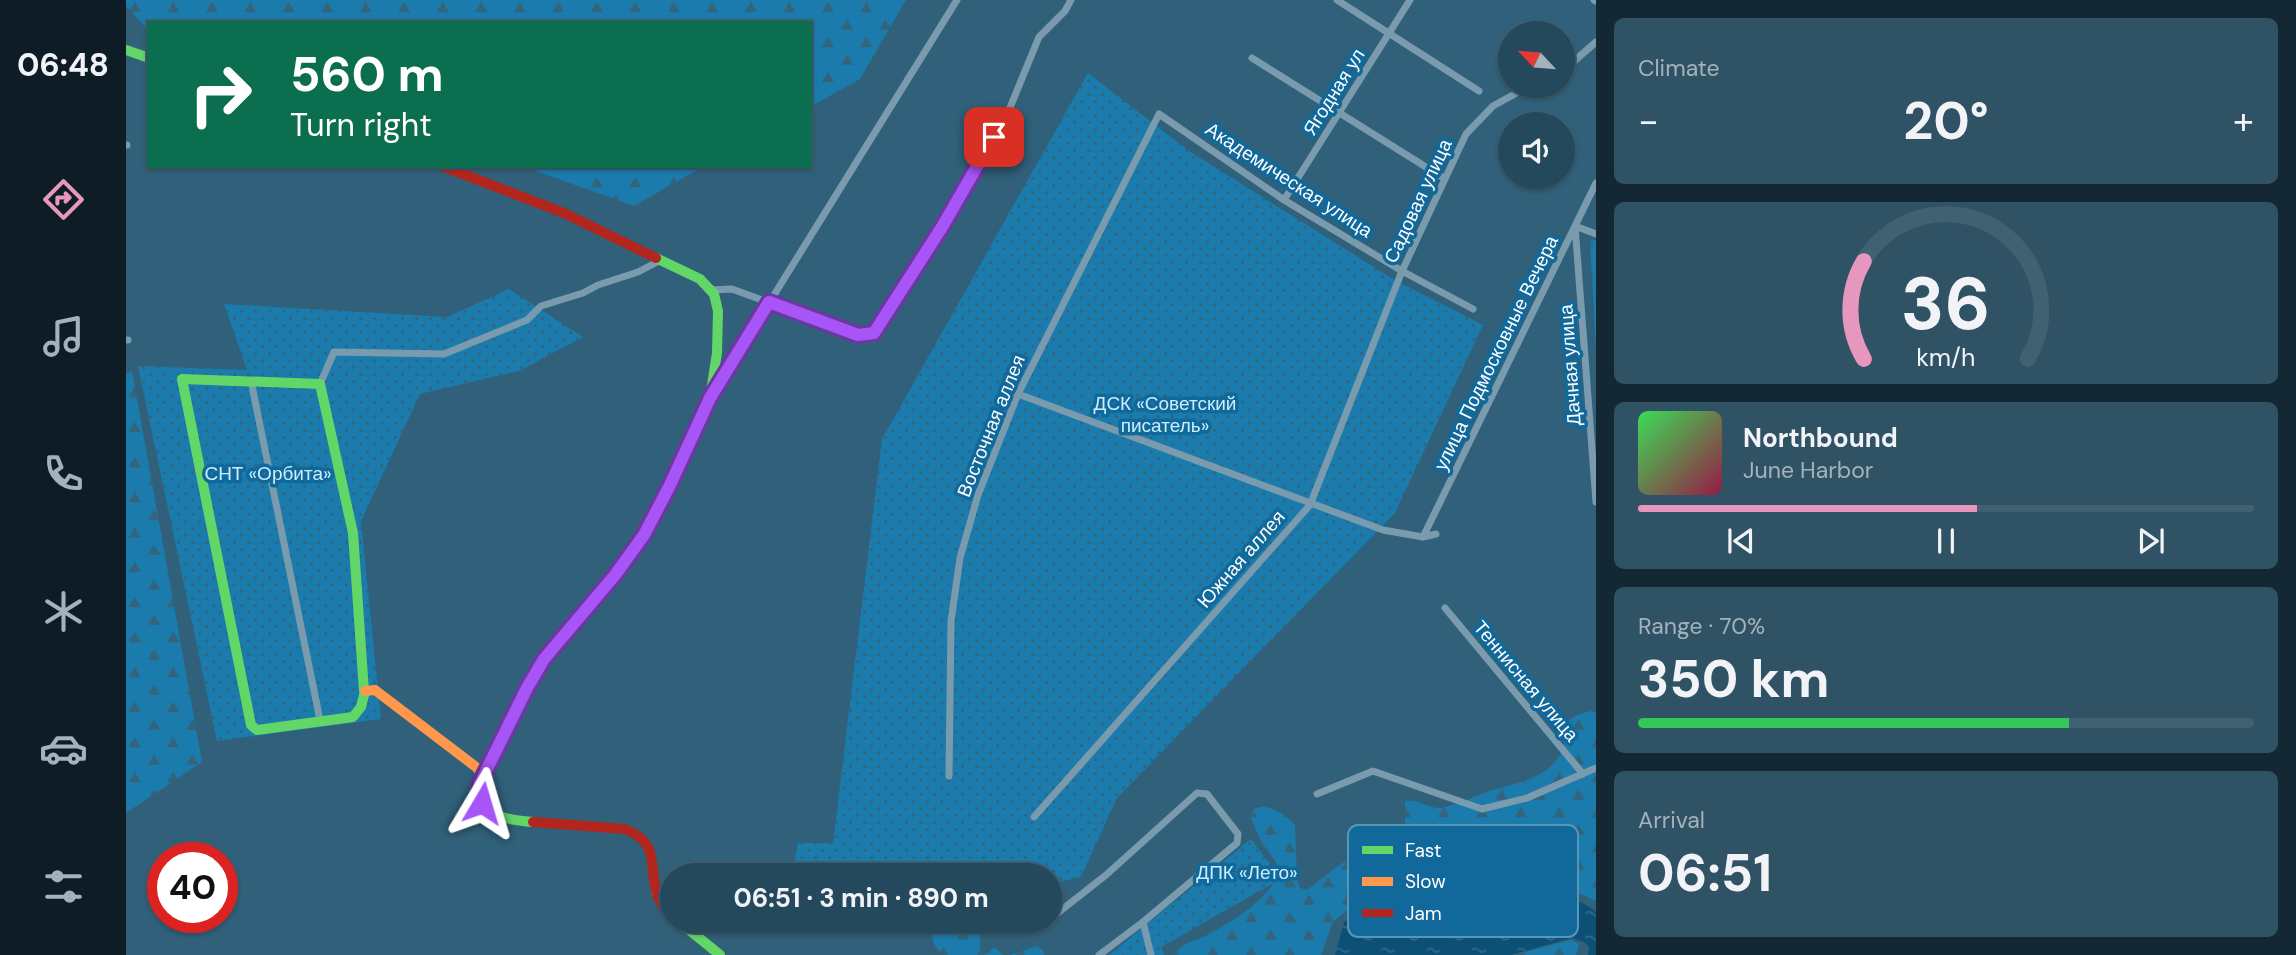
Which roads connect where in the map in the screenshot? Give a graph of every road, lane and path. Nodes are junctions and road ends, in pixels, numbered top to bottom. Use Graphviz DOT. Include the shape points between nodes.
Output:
graph roads {
  1 [pos="957,0"];
  2 [pos="1071,0"];
  3 [pos="1337,0"];
  4 [pos="1410,0"];
  5 [pos="1389,33"];
  6 [pos="1596,42"];
  7 [pos="126,50"];
  8 [pos="147,57"];
  9 [pos="1252,58"];
  10 [pos="1575,60"];
  11 [pos="1479,91"];
  12 [pos="1507,98"];
  13 [pos="1339,113"];
  14 [pos="1159,114"];
  15 [pos="447,168"];
  16 [pos="1445,179"];
  17 [pos="1596,183"];
  18 [pos="1284,200"];
  19 [pos="1575,226"];
  20 [pos="1596,234"];
  21 [pos="662,260"];
  22 [pos="1401,274"];
  23 [pos="711,290"];
  24 [pos="769,302"];
  25 [pos="1473,309"];
  26 [pos="250,381"];
  27 [pos="320,384"];
  28 [pos="1018,394"];
  29 [pos="710,398"];
  30 [pos="1596,502"];
  31 [pos="1310,505"];
  32 [pos="1436,534"];
  33 [pos="1423,537"];
  34 [pos="1445,608"];
  35 [pos="364,691"];
  36 [pos="320,720"];
  37 [pos="1596,768"];
  38 [pos="1583,774"];
  39 [pos="484,776"];
  40 [pos="949,776"];
  41 [pos="1317,794"];
  42 [pos="1034,817"];
  43 [pos="655,893"];
  44 [pos="660,894"];
  45 [pos="660,904"];
  46 [pos="1062,909"];
  47 [pos="1143,922"];
  48 [pos="693,933"];
  49 [pos="720,955"];
  50 [pos="1099,955"];
  51 [pos="1151,955"];
  1 -- 24 [label="street"];
  2 -- 24 [label="street" via="1039,37 1007,115 874,333 858,335"];
  3 -- 5 [label="street"];
  4 -- 5 [label="street, Ягодная ул"];
  5 -- 11 [label="street"];
  5 -- 13 [label="street, Ягодная ул"];
  6 -- 10 [label="street"];
  7 -- 8 [label="street"];
  9 -- 13 [label="street"];
  12 -- 16 [label="street, Садовая улица" via="1465,134"];
  13 -- 16 [label="street"];
  13 -- 18 [label="street, Ягодная ул"];
  14 -- 18 [label="street, Академическая улица"];
  14 -- 28 [label="street, Восточная аллея"];
  15 -- 21 [label="street" via="564,213"];
  16 -- 22 [label="street, Садовая улица"];
  17 -- 19 [label="street, улица Подмосковные Вечера"];
  18 -- 22 [label="street, Академическая улица"];
  19 -- 20 [label="street"];
  19 -- 30 [label="street, Дачная улица"];
  19 -- 33 [label="street, улица Подмосковные Вечера"];
  21 -- 23 [label="street" via="700,279"];
  21 -- 27 [label="street" via="541,306 527,320 444,355 334,352"];
  22 -- 25 [label="street, Академическая улица"];
  22 -- 31 [label="street, Южная аллея"];
  23 -- 24 [label="street" via="732,289"];
  23 -- 29 [label="street" via="716,300 718,353"];
  24 -- 29 [label="street"];
  26 -- 27 [label="street"];
  26 -- 36 [label="street"];
  26 -- 36 [label="street" via="182,379 248,718 257,730"];
  27 -- 35 [label="street" via="354,533"];
  28 -- 31 [label="street"];
  28 -- 40 [label="street, Восточная аллея" via="978,495 960,558 951,621"];
  29 -- 39 [label="street" via="644,535 544,659"];
  31 -- 33 [label="street" via="1383,530"];
  31 -- 42 [label="street, Южная аллея"];
  32 -- 33 [label="street"];
  34 -- 38 [label="street, Теннисная улица"];
  35 -- 36 [label="street" via="361,707 352,717"];
  35 -- 39 [label="street" via="375,690"];
  37 -- 38 [label="street"];
  38 -- 41 [label="street" via="1527,797 1482,808 1373,771"];
  39 -- 43 [label="street" via="479,789 482,803 505,820 638,833 651,848"];
  43 -- 44 [label="street"];
  43 -- 45 [label="street"];
  46 -- 47 [label="street" via="1197,793 1207,794 1238,834 1237,843"];
  47 -- 50 [label="street"];
  47 -- 51 [label="street"];
  48 -- 49 [label="street"];
}
